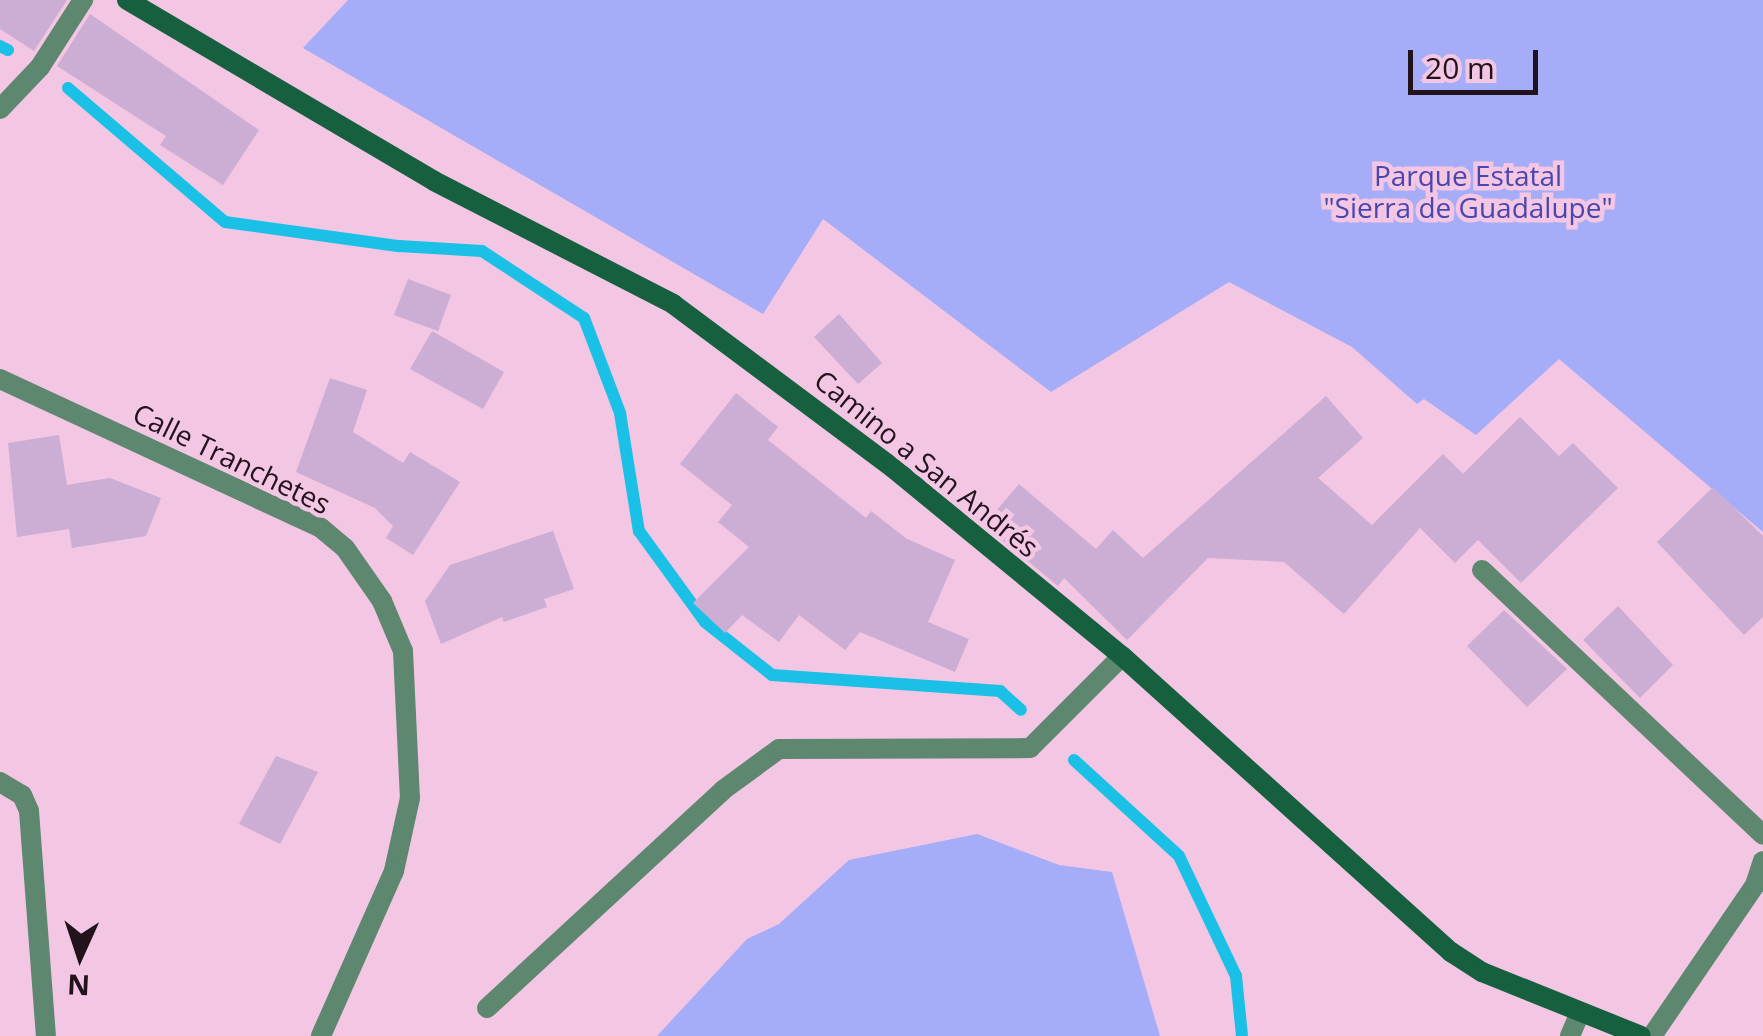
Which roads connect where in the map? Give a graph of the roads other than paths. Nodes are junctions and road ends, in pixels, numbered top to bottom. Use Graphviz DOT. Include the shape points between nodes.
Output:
graph roads {
  1 [pos="83,0"];
  2 [pos="127,0"];
  3 [pos="0,109"];
  4 [pos="0,380"];
  5 [pos="1482,570"];
  6 [pos="1122,656"];
  7 [pos="6,784"];
  8 [pos="1763,834"];
  9 [pos="1763,861"];
  10 [pos="486,1008"];
  11 [pos="1580,1012"];
  12 [pos="46,1036"];
  13 [pos="321,1036"];
  14 [pos="1570,1036"];
  15 [pos="1641,1036"];
  16 [pos="1652,1036"];
  1 -- 3 [label="street" via="40,67"];
  2 -- 6 [label="street, Camino a San Andrés" via="434,181 673,304 893,468"];
  4 -- 13 [label="street, Calle Tranchetes" via="320,528 346,548 382,601 403,652 410,798 394,871"];
  5 -- 8 [label="street"];
  6 -- 10 [label="street" via="1030,748 779,749 723,790"];
  6 -- 11 [label="street, Camino a San Andrés" via="1451,952"];
  7 -- 12 [label="street" via="29,811"];
  9 -- 16 [label="street" via="1755,885"];
  11 -- 14 [label="street"];
  11 -- 15 [label="street, Camino a San Andrés"];
}
